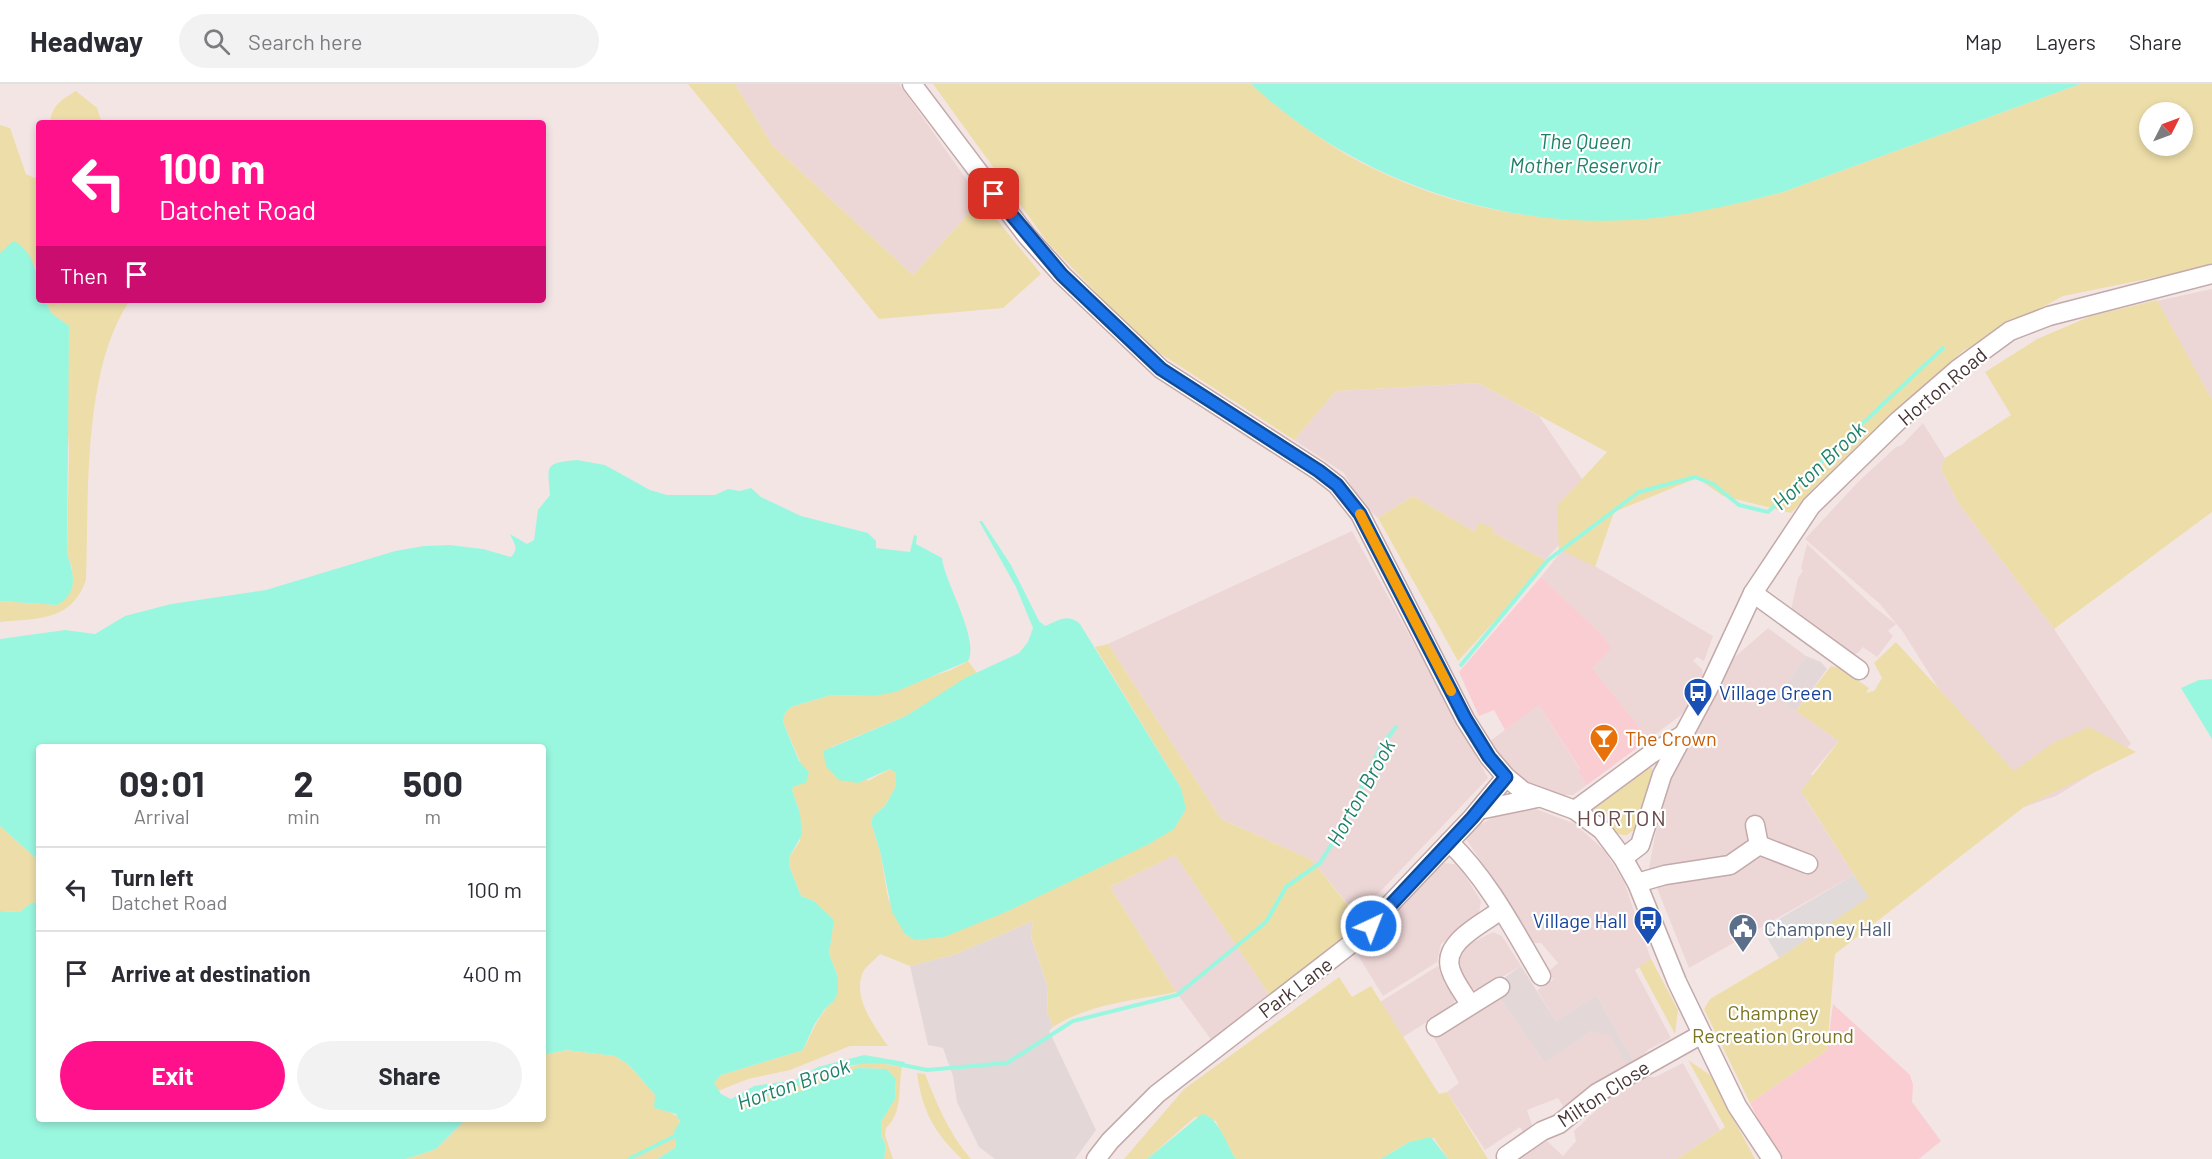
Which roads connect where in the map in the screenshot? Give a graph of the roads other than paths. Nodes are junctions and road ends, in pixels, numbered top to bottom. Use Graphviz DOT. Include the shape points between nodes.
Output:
graph roads {
  1 [pos="912,84"];
  2 [pos="2212,274"];
  3 [pos="1753,593"];
  4 [pos="1859,670"];
  5 [pos="1682,736"];
  6 [pos="1506,777"];
  7 [pos="1537,798"];
  8 [pos="1479,810"];
  9 [pos="1575,810"];
  10 [pos="1755,825"];
  11 [pos="1449,842"];
  12 [pos="1760,845"];
  13 [pos="1623,858"];
  14 [pos="1808,864"];
  15 [pos="1637,883"];
  16 [pos="1501,910"];
  17 [pos="1541,976"];
  18 [pos="1500,987"];
  19 [pos="1470,1004"];
  20 [pos="1436,1027"];
  21 [pos="1702,1034"];
  22 [pos="1506,1156"];
  23 [pos="1096,1159"];
  24 [pos="1772,1159"];
  1 -- 6 [label="street" via="1020,227 1062,275 1161,369 1337,485 1383,558 1465,718"];
  2 -- 3 [label="street, Horton Road" via="2049,316 2010,331 1915,406 1811,506"];
  3 -- 4 [label="street"];
  3 -- 5 [label="street, Horton Road"];
  5 -- 9 [label="street"];
  5 -- 13 [label="street, Horton Road" via="1662,775 1640,844"];
  6 -- 7 [label="street"];
  6 -- 8 [label="street, Park Lane"];
  7 -- 8 [label="street"];
  7 -- 9 [label="street"];
  8 -- 11 [label="street, Park Lane"];
  9 -- 13 [label="street" via="1602,831"];
  10 -- 12 [label="street"];
  11 -- 16 [label="street" via="1464,855"];
  11 -- 23 [label="street, Park Lane" via="1356,940 1157,1094"];
  12 -- 14 [label="street"];
  12 -- 15 [label="street" via="1730,865"];
  13 -- 15 [label="street"];
  15 -- 21 [label="street" via="1654,932"];
  16 -- 17 [label="street"];
  16 -- 19 [label="street" via="1452,947 1448,959 1451,972"];
  18 -- 19 [label="street"];
  19 -- 20 [label="street"];
  21 -- 22 [label="street, Milton Close" via="1597,1093 1559,1124"];
  21 -- 24 [label="street" via="1737,1106"];
}
